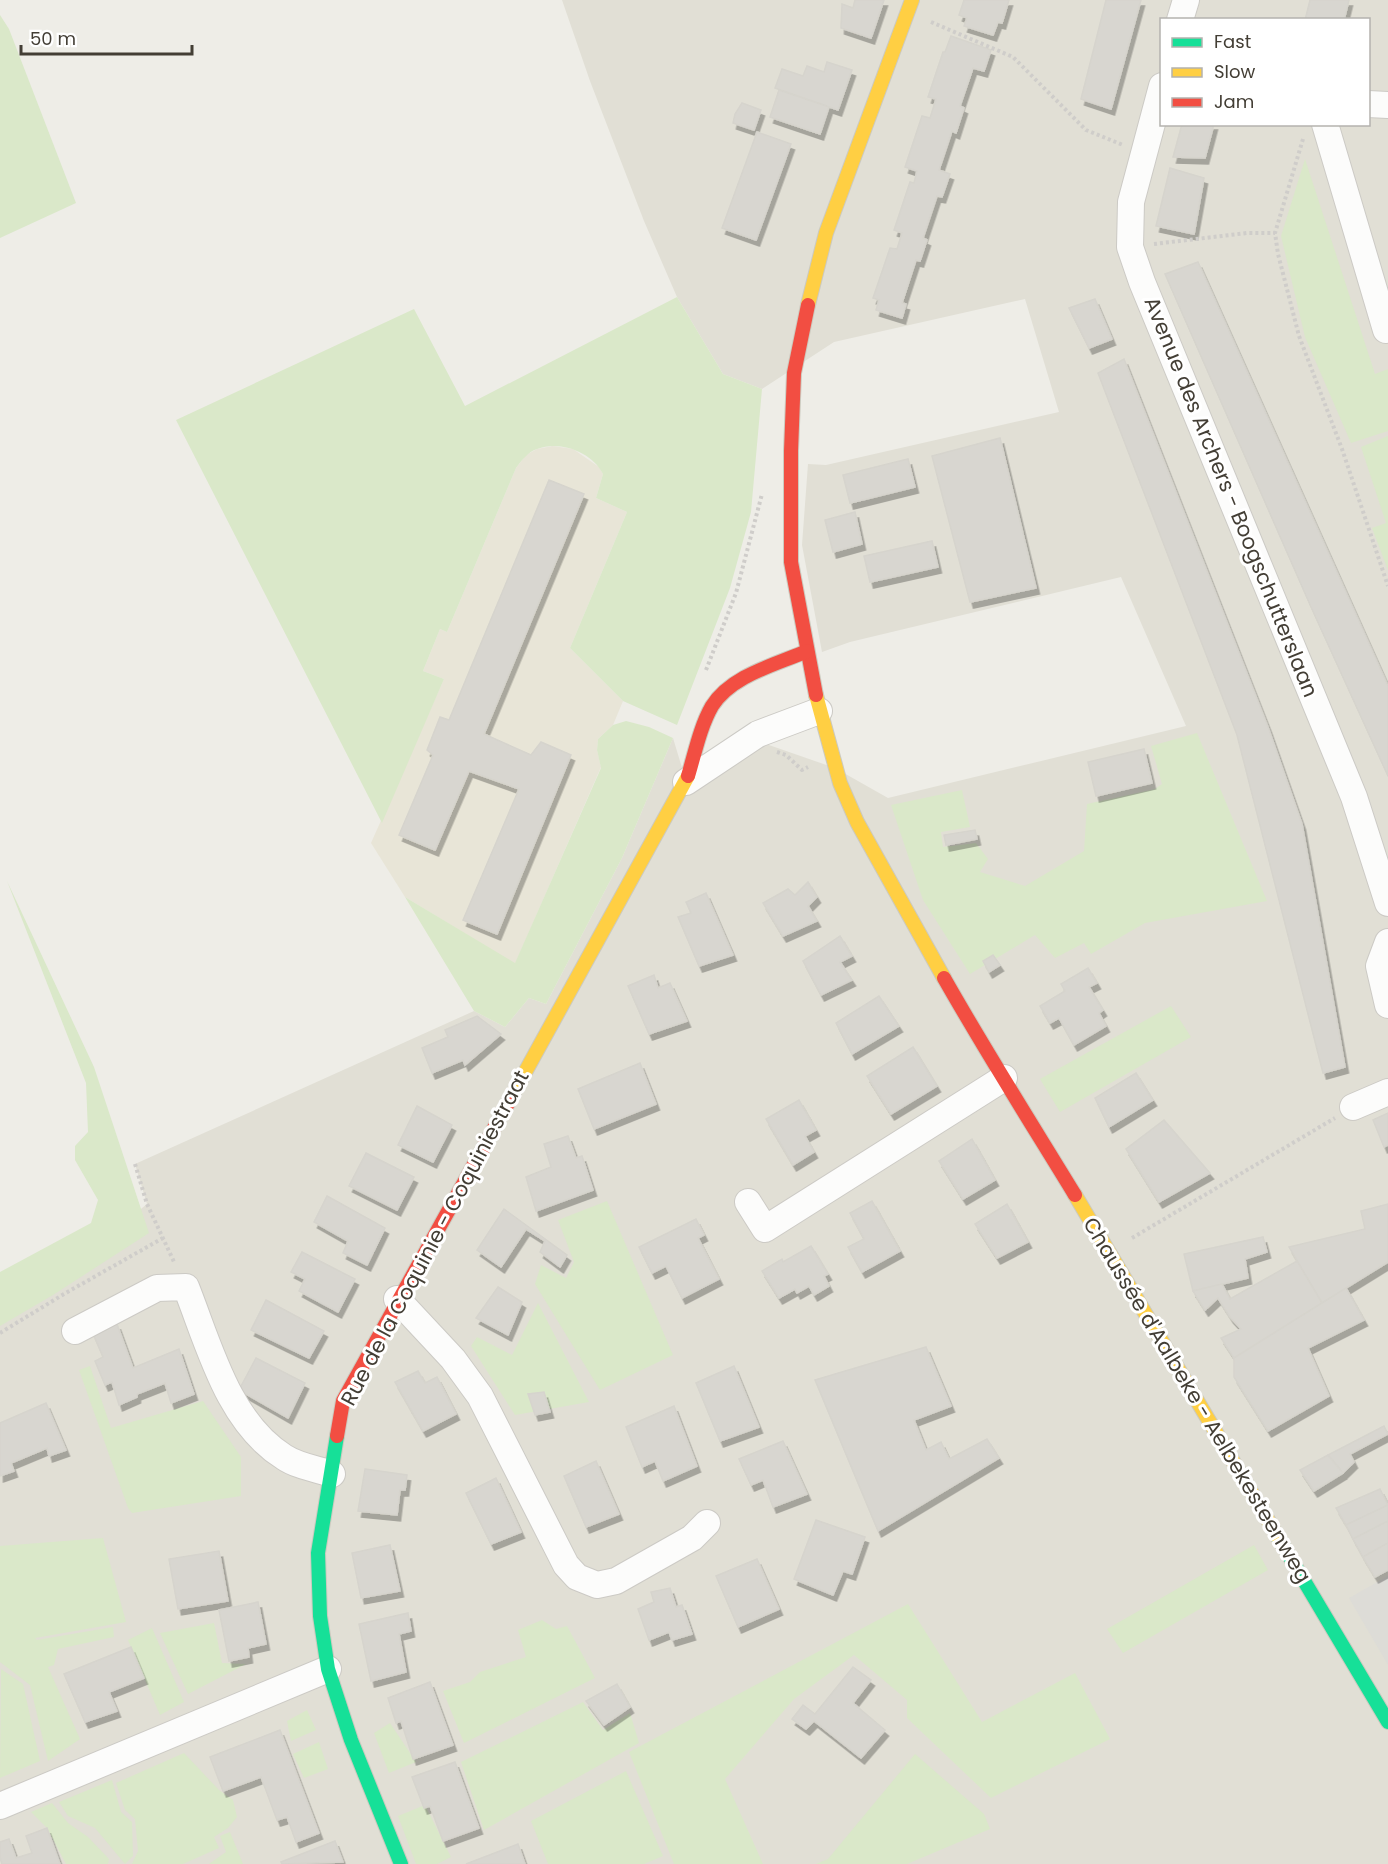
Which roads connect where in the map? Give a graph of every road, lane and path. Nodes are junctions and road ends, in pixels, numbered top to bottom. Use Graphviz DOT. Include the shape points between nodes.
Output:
graph roads {
  1 [pos="1186,0"];
  2 [pos="909,6"];
  3 [pos="1181,18"];
  4 [pos="1160,90"];
  5 [pos="1370,104"];
  6 [pos="1388,105"];
  7 [pos="1315,130"];
  8 [pos="1143,153"];
  9 [pos="1275,233"];
  10 [pos="1130,247"];
  11 [pos="1388,329"];
  12 [pos="763,490"];
  13 [pos="1388,586"];
  14 [pos="807,651"];
  15 [pos="704,675"];
  16 [pos="819,711"];
  17 [pos="686,782"];
  18 [pos="1388,903"];
  19 [pos="1388,942"];
  20 [pos="1388,1005"];
  21 [pos="1004,1078"];
  22 [pos="1388,1092"];
  23 [pos="1353,1107"];
  24 [pos="135,1164"];
  25 [pos="748,1202"];
  26 [pos="163,1238"];
  27 [pos="1109,1252"];
  28 [pos="186,1287"];
  29 [pos="397,1299"];
  30 [pos="75,1332"];
  31 [pos="0,1333"];
  32 [pos="332,1474"];
  33 [pos="707,1523"];
  34 [pos="328,1669"];
  35 [pos="1388,1722"];
  36 [pos="0,1806"];
  37 [pos="401,1864"];
  1 -- 3 [label="street"];
  2 -- 8 [label="path" via="1013,57 1086,130"];
  2 -- 14 [label="main road, Chaussée d'Aalbeke - Aelbekesteenweg" via="826,233 795,373 791,562"];
  4 -- 8 [label="street, Avenue des Archers - Boogschutterslaan"];
  5 -- 6 [label="street"];
  7 -- 9 [label="path"];
  7 -- 11 [label="street"];
  8 -- 10 [label="street, Avenue des Archers - Boogschutterslaan" via="1131,202"];
  9 -- 10 [label="path"];
  9 -- 13 [label="path" via="1299,336"];
  10 -- 18 [label="street, Avenue des Archers - Boogschutterslaan" via="1354,797"];
  12 -- 15 [label="path" via="735,592"];
  14 -- 16 [label="main road, Chaussée d'Aalbeke - Aelbekesteenweg"];
  14 -- 17 [label="main road, Rue de la Coquinie - Coquiniestraat" via="740,681 720,695 710,709"];
  16 -- 17 [label="street, Rue de la Coquinie - Coquiniestraat" via="758,734"];
  16 -- 21 [label="main road, Chaussée d'Aalbeke - Aelbekesteenweg" via="840,783 857,822"];
  17 -- 29 [label="main road, Rue de la Coquinie - Coquiniestraat"];
  19 -- 20 [label="street" via="1378,966"];
  21 -- 25 [label="street" via="765,1229"];
  21 -- 27 [label="main road, Chaussée d'Aalbeke - Aelbekesteenweg"];
  22 -- 23 [label="street"];
  23 -- 27 [label="path"];
  24 -- 26 [label="path"];
  26 -- 28 [label="path"];
  26 -- 31 [label="path"];
  27 -- 35 [label="main road, Chaussée d'Aalbeke - Aelbekesteenweg"];
  28 -- 30 [label="street" via="157,1288"];
  28 -- 32 [label="street" via="228,1393 255,1434 285,1458"];
  29 -- 32 [label="main road, Rue de la Coquinie - Coquiniestraat" via="343,1401"];
  29 -- 33 [label="street" via="453,1359 480,1396 566,1565 577,1577 597,1585 616,1581 692,1538"];
  32 -- 34 [label="main road, Rue de la Coquinie - Coquiniestraat" via="318,1553 320,1616"];
  34 -- 36 [label="street"];
  34 -- 37 [label="main road, Rue de la Coquinie - Coquiniestraat" via="351,1740"];
}
